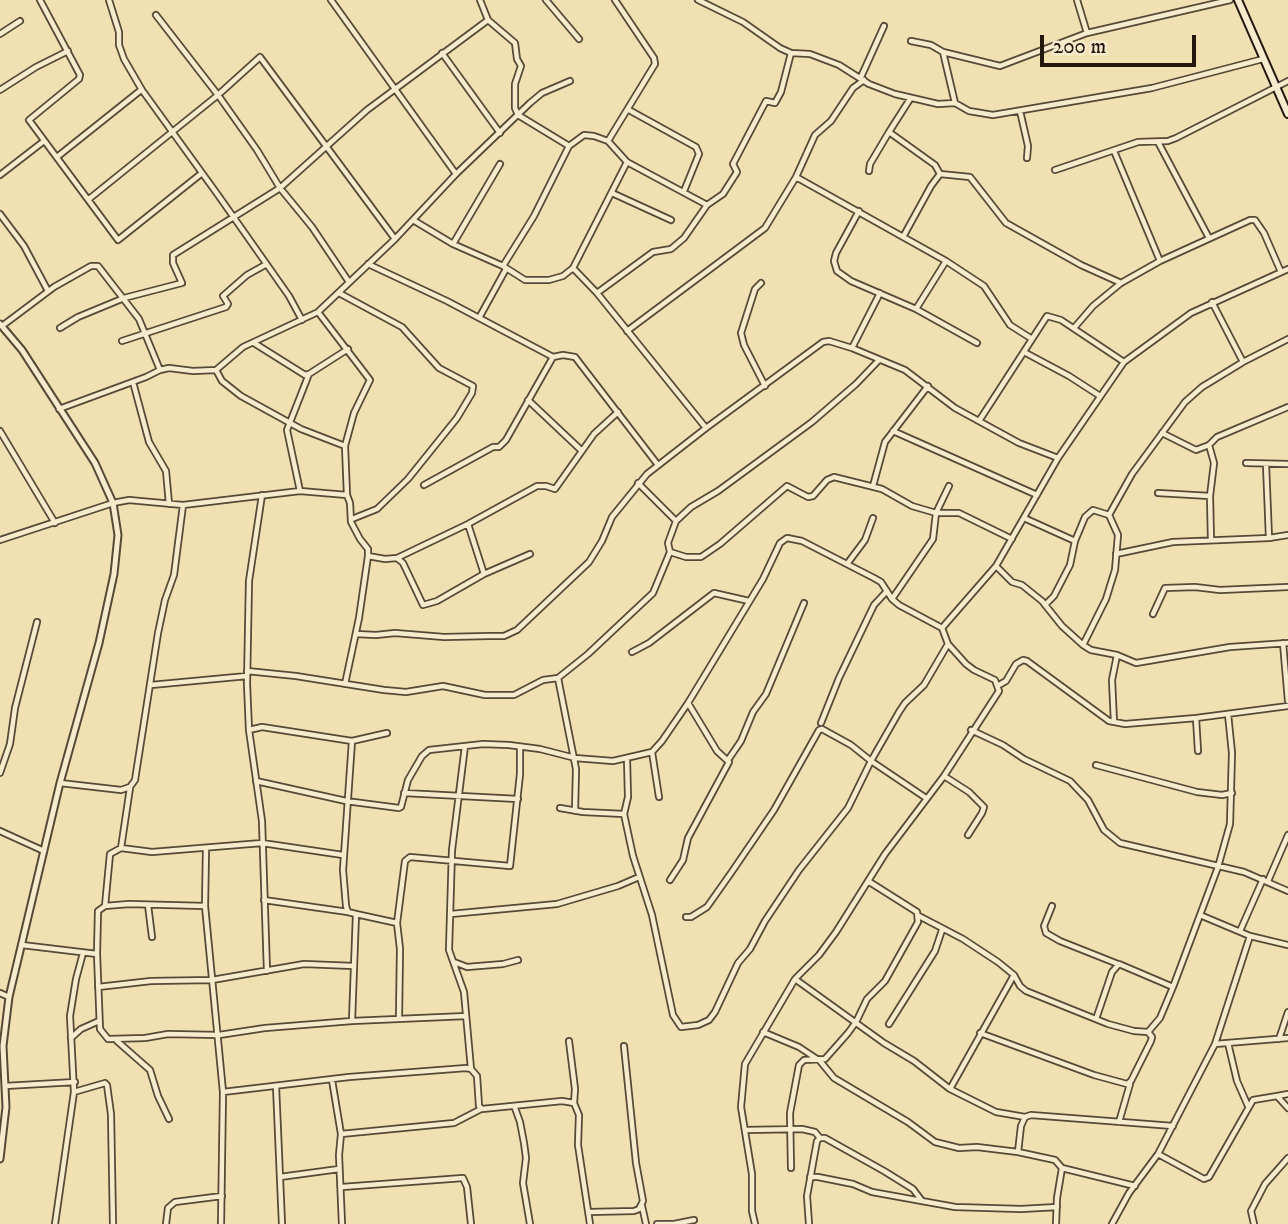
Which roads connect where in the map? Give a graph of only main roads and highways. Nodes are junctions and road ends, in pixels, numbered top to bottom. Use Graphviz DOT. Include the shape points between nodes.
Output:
graph roads {
  1 [pos="1238,0"];
  2 [pos="1288,114"];
  1 -- 2 [label="main road"];
}
